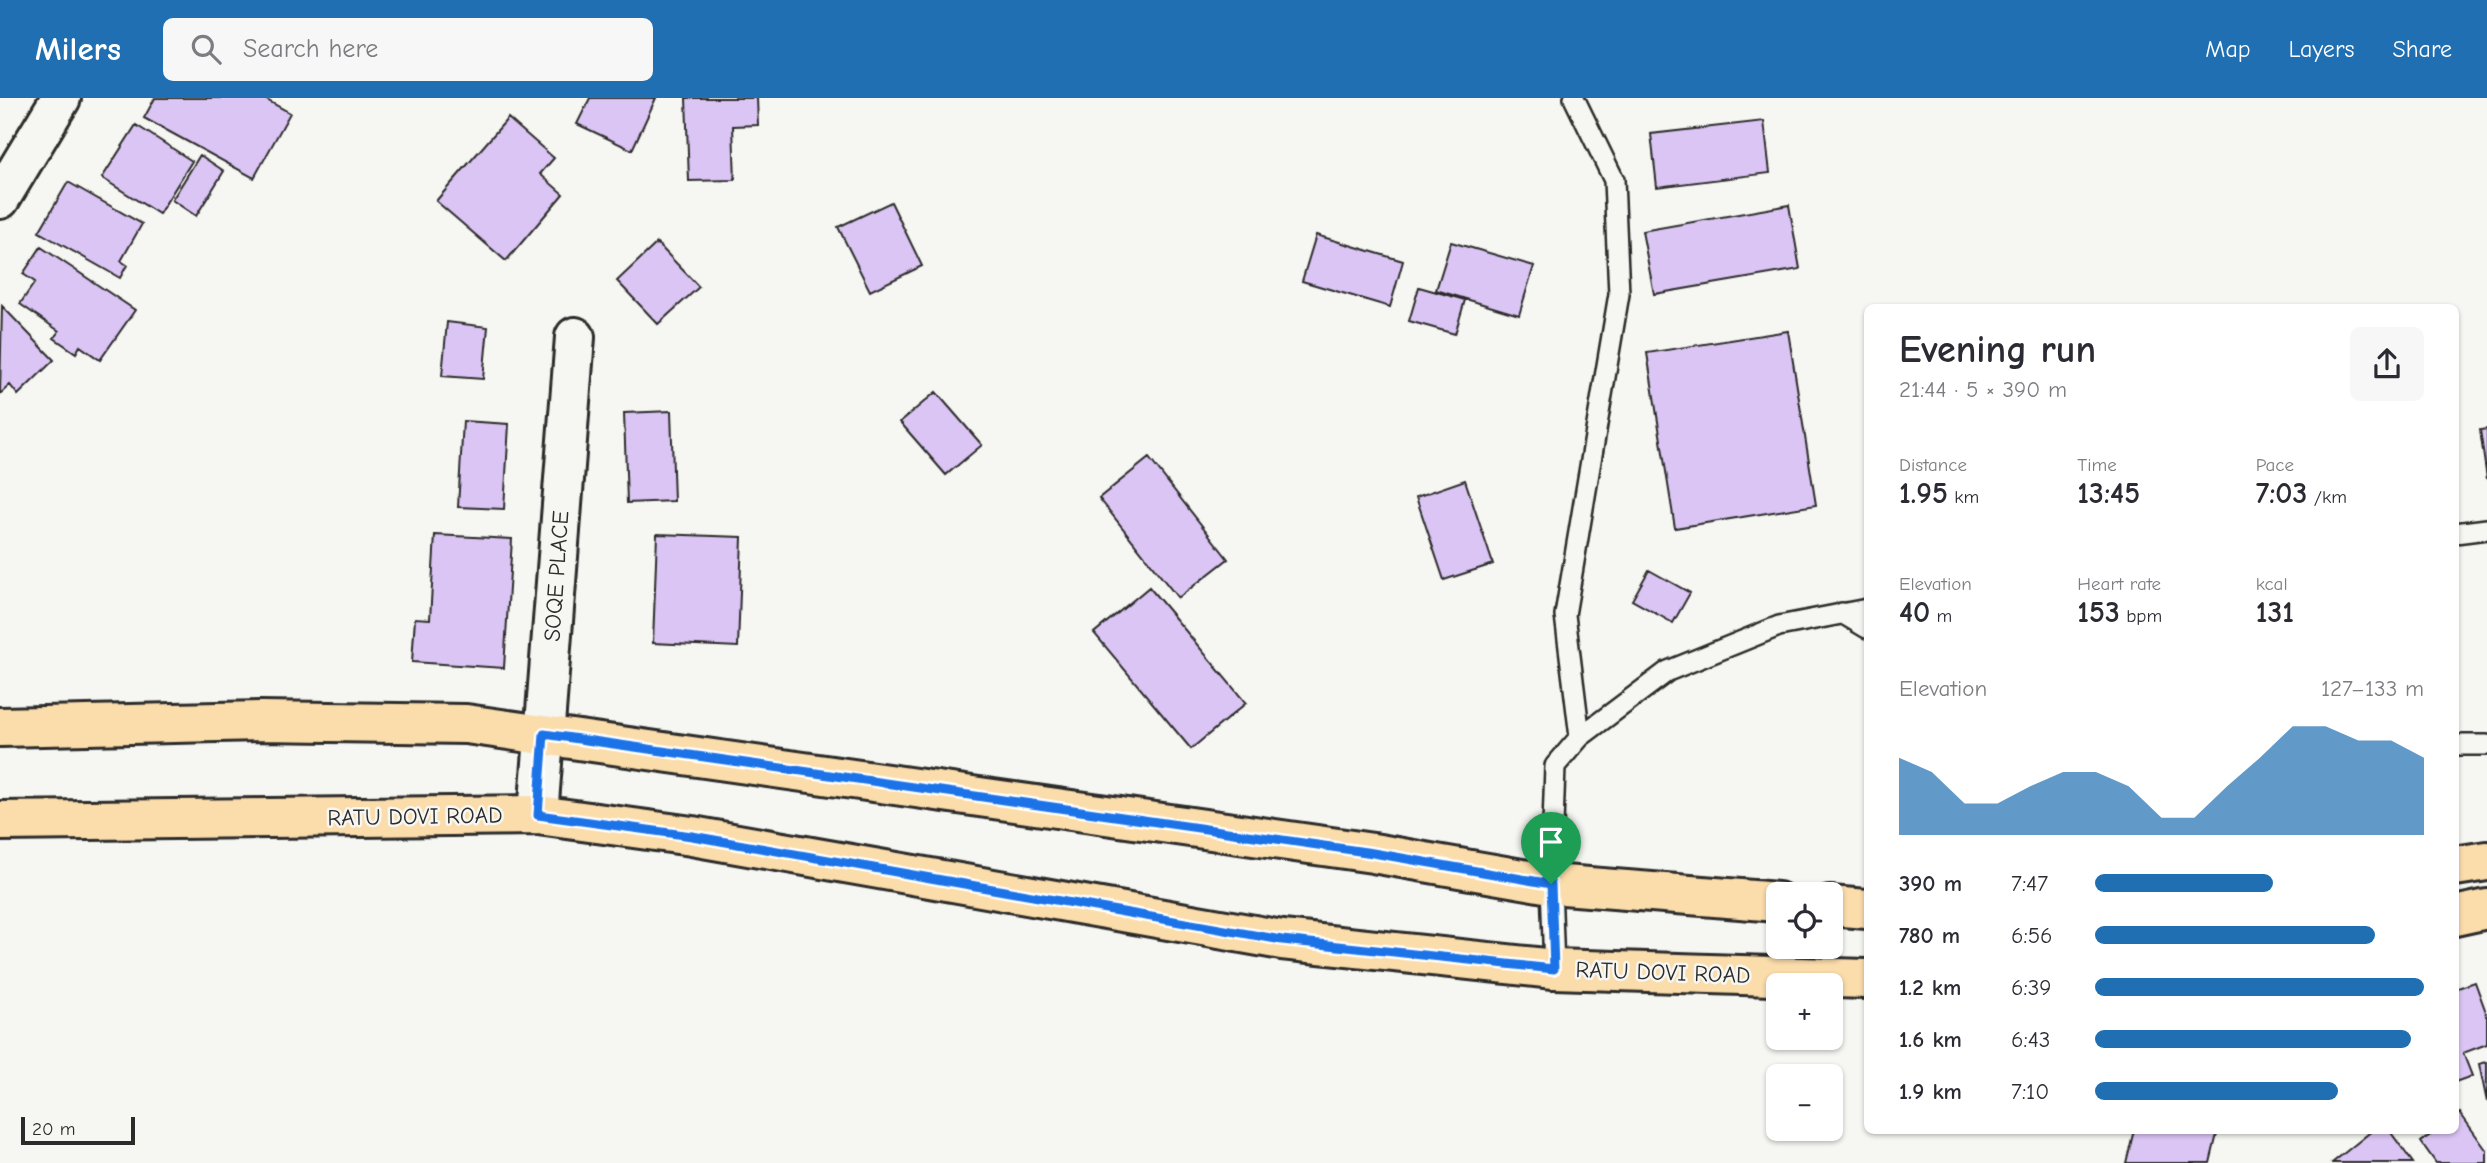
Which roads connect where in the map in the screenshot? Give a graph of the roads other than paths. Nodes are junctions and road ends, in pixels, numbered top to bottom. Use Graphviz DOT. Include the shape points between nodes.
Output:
graph roads {
  1 [pos="61,98"];
  2 [pos="1574,98"];
  3 [pos="0,199"];
  4 [pos="575,337"];
  5 [pos="2487,529"];
  6 [pos="2459,532"];
  7 [pos="1864,609"];
  8 [pos="1842,612"];
  9 [pos="1864,626"];
  10 [pos="0,727"];
  11 [pos="544,734"];
  12 [pos="1580,737"];
  13 [pos="2459,745"];
  14 [pos="2487,745"];
  15 [pos="538,815"];
  16 [pos="0,821"];
  17 [pos="2487,861"];
  18 [pos="2459,865"];
  19 [pos="1551,884"];
  20 [pos="1766,901"];
  21 [pos="1843,907"];
  22 [pos="1864,909"];
  23 [pos="2487,909"];
  24 [pos="2459,915"];
  25 [pos="1554,969"];
  26 [pos="1864,979"];
  1 -- 3 [label="street"];
  2 -- 12 [label="lane" via="1614,180 1619,294 1564,614"];
  4 -- 11 [label="street, SOQE PLACE"];
  5 -- 6 [label="lane"];
  7 -- 8 [label="lane"];
  8 -- 9 [label="lane"];
  8 -- 12 [label="lane" via="1779,626 1668,671"];
  10 -- 11 [label="main road" via="302,721 466,724"];
  11 -- 15 [label="street, SOQE PLACE"];
  11 -- 19 [label="main road" via="1373,853"];
  12 -- 19 [label="lane" via="1555,766"];
  13 -- 14 [label="lane"];
  15 -- 16 [label="main road, RATU DOVI ROAD"];
  15 -- 25 [label="main road, RATU DOVI ROAD" via="692,836 1282,940"];
  17 -- 18 [label="main road"];
  19 -- 20 [label="main road"];
  19 -- 25 [label="lane"];
  21 -- 22 [label="main road"];
  23 -- 24 [label="main road"];
  25 -- 26 [label="main road, RATU DOVI ROAD"];
}
